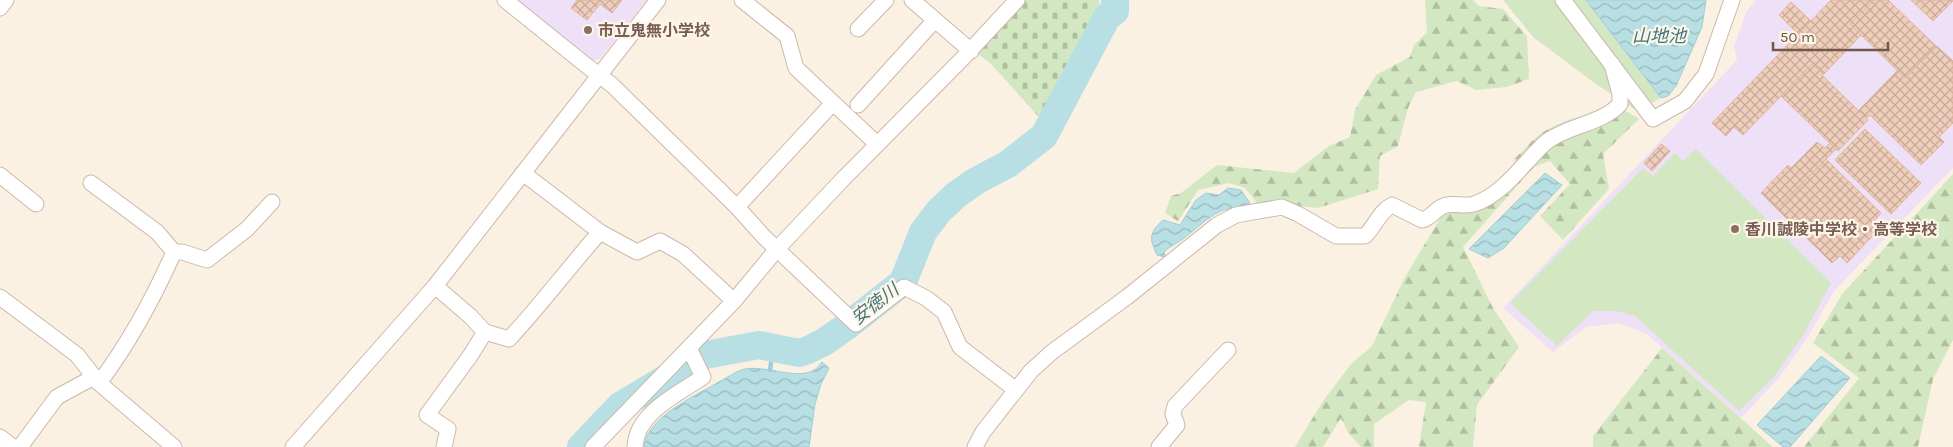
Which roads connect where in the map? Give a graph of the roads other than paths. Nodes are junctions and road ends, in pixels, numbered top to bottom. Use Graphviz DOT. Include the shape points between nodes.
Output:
graph roads {
  1 [pos="6,0"];
  2 [pos="505,0"];
  3 [pos="658,0"];
  4 [pos="742,0"];
  5 [pos="886,0"];
  6 [pos="912,0"];
  7 [pos="1017,0"];
  8 [pos="1563,0"];
  9 [pos="1732,0"];
  10 [pos="0,8"];
  11 [pos="935,20"];
  12 [pos="858,29"];
  13 [pos="971,51"];
  14 [pos="1612,64"];
  15 [pos="599,74"];
  16 [pos="833,103"];
  17 [pos="858,105"];
  18 [pos="877,144"];
  19 [pos="523,174"];
  20 [pos="0,175"];
  21 [pos="91,183"];
  22 [pos="272,202"];
  23 [pos="36,204"];
  24 [pos="736,207"];
  25 [pos="600,232"];
  26 [pos="777,249"];
  27 [pos="174,252"];
  28 [pos="435,286"];
  29 [pos="0,297"];
  30 [pos="734,301"];
  31 [pos="485,332"];
  32 [pos="689,348"];
  33 [pos="1228,350"];
  34 [pos="96,380"];
  35 [pos="1016,390"];
  36 [pos="0,437"];
  37 [pos="596,446"];
  38 [pos="13,447"];
  39 [pos="20,447"];
  40 [pos="174,447"];
  41 [pos="293,447"];
  42 [pos="444,447"];
  43 [pos="635,447"];
  44 [pos="975,447"];
  45 [pos="1159,447"];
  1 -- 10 [label="street"];
  2 -- 15 [label="street"];
  3 -- 15 [label="street"];
  4 -- 16 [label="street" via="787,36 796,68"];
  5 -- 12 [label="street"];
  6 -- 11 [label="street"];
  7 -- 13 [label="street"];
  8 -- 14 [label="street"];
  9 -- 14 [label="street" via="1706,74 1684,101 1653,119"];
  11 -- 13 [label="street"];
  11 -- 17 [label="street"];
  13 -- 18 [label="street"];
  14 -- 35 [label="street" via="1620,94 1620,104 1614,111 1548,140 1486,200 1471,205 1446,205 1422,220 1392,205 1386,208 1365,236 1336,236 1282,207 1236,215 1217,224 1127,297 1075,333 1031,372"];
  15 -- 19 [label="street"];
  15 -- 24 [label="street"];
  16 -- 18 [label="street"];
  16 -- 24 [label="street"];
  18 -- 26 [label="street"];
  19 -- 25 [label="street"];
  19 -- 28 [label="street"];
  20 -- 23 [label="street"];
  21 -- 27 [label="street" via="157,232"];
  22 -- 27 [label="street" via="247,229 207,260"];
  24 -- 26 [label="street"];
  25 -- 30 [label="street" via="637,252 660,241 683,254"];
  25 -- 31 [label="street" via="509,339"];
  26 -- 30 [label="street"];
  26 -- 35 [label="street" via="856,324 904,287 926,298 944,312 960,347"];
  27 -- 34 [label="street" via="154,297 120,355"];
  28 -- 31 [label="street"];
  28 -- 41 [label="street"];
  29 -- 34 [label="street" via="77,355"];
  30 -- 32 [label="street"];
  31 -- 42 [label="street" via="428,415 448,429"];
  32 -- 37 [label="street"];
  32 -- 43 [label="street" via="703,377 662,405 643,423"];
  33 -- 45 [label="street" via="1175,406 1173,414 1177,424"];
  34 -- 39 [label="street" via="57,397"];
  34 -- 40 [label="street"];
  35 -- 44 [label="street"];
  36 -- 38 [label="street"];
}
